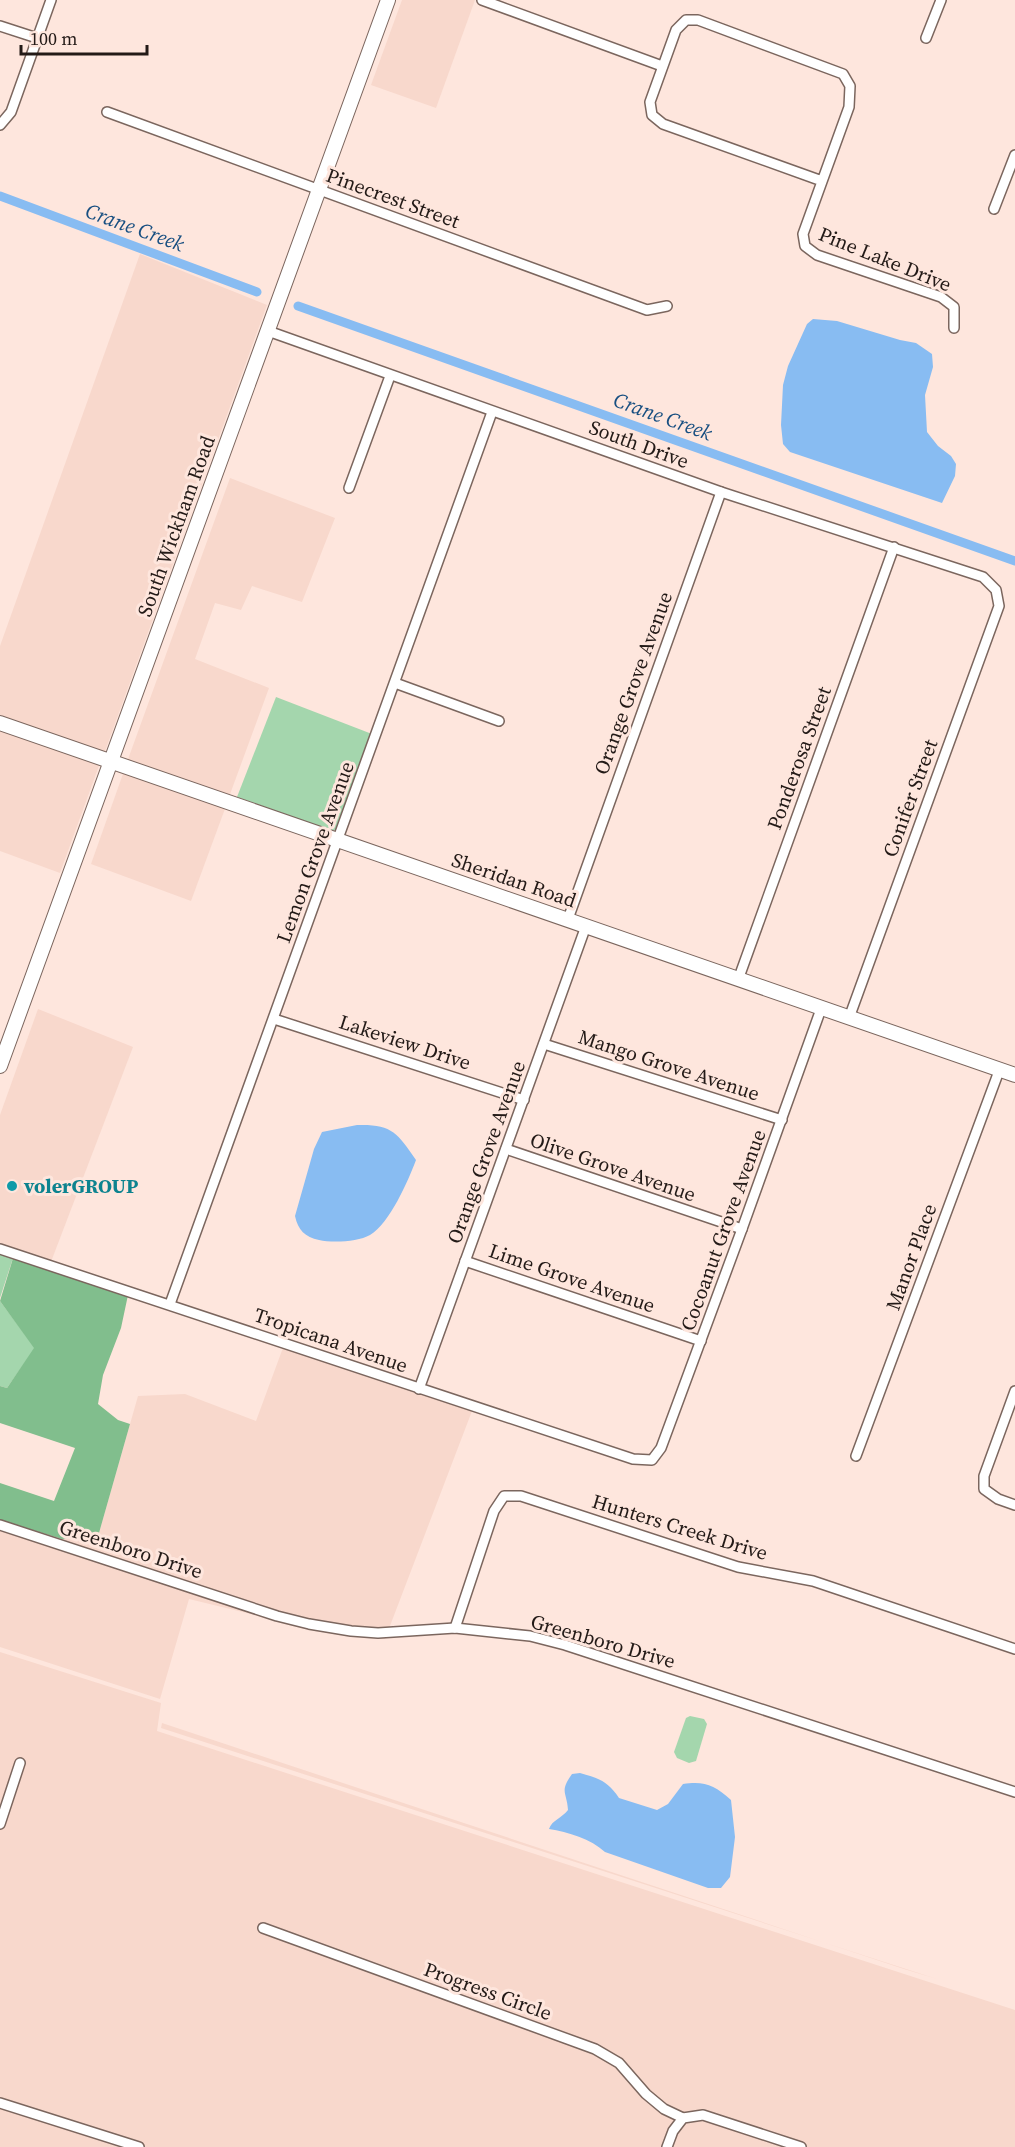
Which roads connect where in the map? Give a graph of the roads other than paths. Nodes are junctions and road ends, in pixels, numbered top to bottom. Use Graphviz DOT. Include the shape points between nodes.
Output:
graph roads {
  1 [pos="51,0"];
  2 [pos="388,0"];
  3 [pos="482,0"];
  4 [pos="941,0"];
  5 [pos="0,26"];
  6 [pos="37,38"];
  7 [pos="926,38"];
  8 [pos="662,66"];
  9 [pos="107,112"];
  10 [pos="0,126"];
  11 [pos="1015,155"];
  12 [pos="822,182"];
  13 [pos="319,190"];
  14 [pos="994,209"];
  15 [pos="667,306"];
  16 [pos="954,328"];
  17 [pos="268,331"];
  18 [pos="390,376"];
  19 [pos="492,412"];
  20 [pos="349,488"];
  21 [pos="721,492"];
  22 [pos="894,547"];
  23 [pos="996,590"];
  24 [pos="395,683"];
  25 [pos="499,721"];
  26 [pos="0,723"];
  27 [pos="110,761"];
  28 [pos="338,840"];
  29 [pos="568,919"];
  30 [pos="586,926"];
  31 [pos="738,980"];
  32 [pos="821,1009"];
  33 [pos="849,1018"];
  34 [pos="274,1019"];
  35 [pos="544,1044"];
  36 [pos="0,1066"];
  37 [pos="999,1071"];
  38 [pos="1015,1075"];
  39 [pos="524,1100"];
  40 [pos="782,1120"];
  41 [pos="506,1149"];
  42 [pos="742,1229"];
  43 [pos="0,1249"];
  44 [pos="465,1261"];
  45 [pos="170,1304"];
  46 [pos="701,1341"];
  47 [pos="419,1389"];
  48 [pos="1015,1391"];
  49 [pos="856,1456"];
  50 [pos="652,1460"];
  51 [pos="1015,1504"];
  52 [pos="0,1525"];
  53 [pos="455,1628"];
  54 [pos="1015,1649"];
  55 [pos="20,1763"];
  56 [pos="1015,1792"];
  57 [pos="0,1824"];
  58 [pos="263,1928"];
  59 [pos="0,2103"];
  60 [pos="683,2118"];
  61 [pos="139,2147"];
  62 [pos="667,2147"];
  63 [pos="801,2147"];
  1 -- 6 [label="street"];
  2 -- 13 [label="main road, South Wickham Road"];
  3 -- 8 [label="street"];
  4 -- 7 [label="street"];
  5 -- 6 [label="street"];
  6 -- 10 [label="street" via="11,112"];
  8 -- 12 [label="street" via="650,102 652,115 663,124"];
  8 -- 12 [label="street, Pine Lake Drive" via="676,30 686,20 843,74 850,86 849,107"];
  9 -- 13 [label="street, Pinecrest Street"];
  11 -- 14 [label="street"];
  12 -- 16 [label="street, Pine Lake Drive" via="803,234 805,246 817,255 941,297 954,307"];
  13 -- 15 [label="street, Pinecrest Street" via="647,310"];
  13 -- 17 [label="main road, South Wickham Road"];
  17 -- 18 [label="street, South Drive"];
  17 -- 27 [label="main road, South Wickham Road"];
  18 -- 19 [label="street, South Drive"];
  18 -- 20 [label="street"];
  19 -- 21 [label="street, South Drive"];
  19 -- 24 [label="street, Lemon Grove Avenue"];
  21 -- 22 [label="street, South Drive"];
  21 -- 29 [label="street, Orange Grove Avenue"];
  22 -- 23 [label="street, South Drive" via="983,577"];
  22 -- 31 [label="street, Ponderosa Street"];
  23 -- 33 [label="street, Conifer Street" via="999,606"];
  24 -- 25 [label="street"];
  24 -- 28 [label="street, Lemon Grove Avenue"];
  26 -- 27 [label="main road, Sheridan Road"];
  27 -- 28 [label="main road, Sheridan Road"];
  27 -- 36 [label="main road, South Wickham Road"];
  28 -- 29 [label="main road, Sheridan Road"];
  28 -- 34 [label="street, Lemon Grove Avenue"];
  29 -- 30 [label="main road, Sheridan Road"];
  30 -- 31 [label="main road, Sheridan Road"];
  30 -- 35 [label="street, Orange Grove Avenue"];
  31 -- 32 [label="main road, Sheridan Road"];
  32 -- 33 [label="main road, Sheridan Road"];
  32 -- 40 [label="street, Cocoanut Grove Avenue"];
  33 -- 37 [label="main road, Sheridan Road"];
  34 -- 39 [label="street, Lakeview Drive"];
  34 -- 45 [label="street, Lemon Grove Avenue"];
  35 -- 39 [label="street, Orange Grove Avenue"];
  35 -- 40 [label="street, Mango Grove Avenue"];
  37 -- 38 [label="main road, Sheridan Road"];
  37 -- 49 [label="street, Manor Place"];
  39 -- 41 [label="street, Orange Grove Avenue"];
  40 -- 42 [label="street, Cocoanut Grove Avenue"];
  41 -- 42 [label="street, Olive Grove Avenue"];
  41 -- 44 [label="street, Orange Grove Avenue"];
  42 -- 46 [label="street, Cocoanut Grove Avenue"];
  43 -- 45 [label="street, Tropicana Avenue"];
  44 -- 46 [label="street, Lime Grove Avenue"];
  44 -- 47 [label="street, Orange Grove Avenue"];
  45 -- 47 [label="street, Tropicana Avenue"];
  46 -- 50 [label="street, Cocoanut Grove Avenue" via="661,1448"];
  47 -- 50 [label="street, Tropicana Avenue" via="633,1459"];
  48 -- 51 [label="street" via="984,1476 984,1490"];
  52 -- 53 [label="street, Greenboro Drive" via="309,1624 378,1633"];
  53 -- 54 [label="street, Hunters Creek Drive" via="494,1511 504,1496 520,1496 738,1567 813,1581"];
  53 -- 56 [label="street, Greenboro Drive" via="530,1636 565,1645"];
  55 -- 57 [label="street"];
  58 -- 60 [label="street, Progress Circle" via="595,2049 619,2063 664,2109"];
  59 -- 61 [label="street"];
  60 -- 62 [label="street"];
  60 -- 63 [label="street" via="704,2115"];
}
